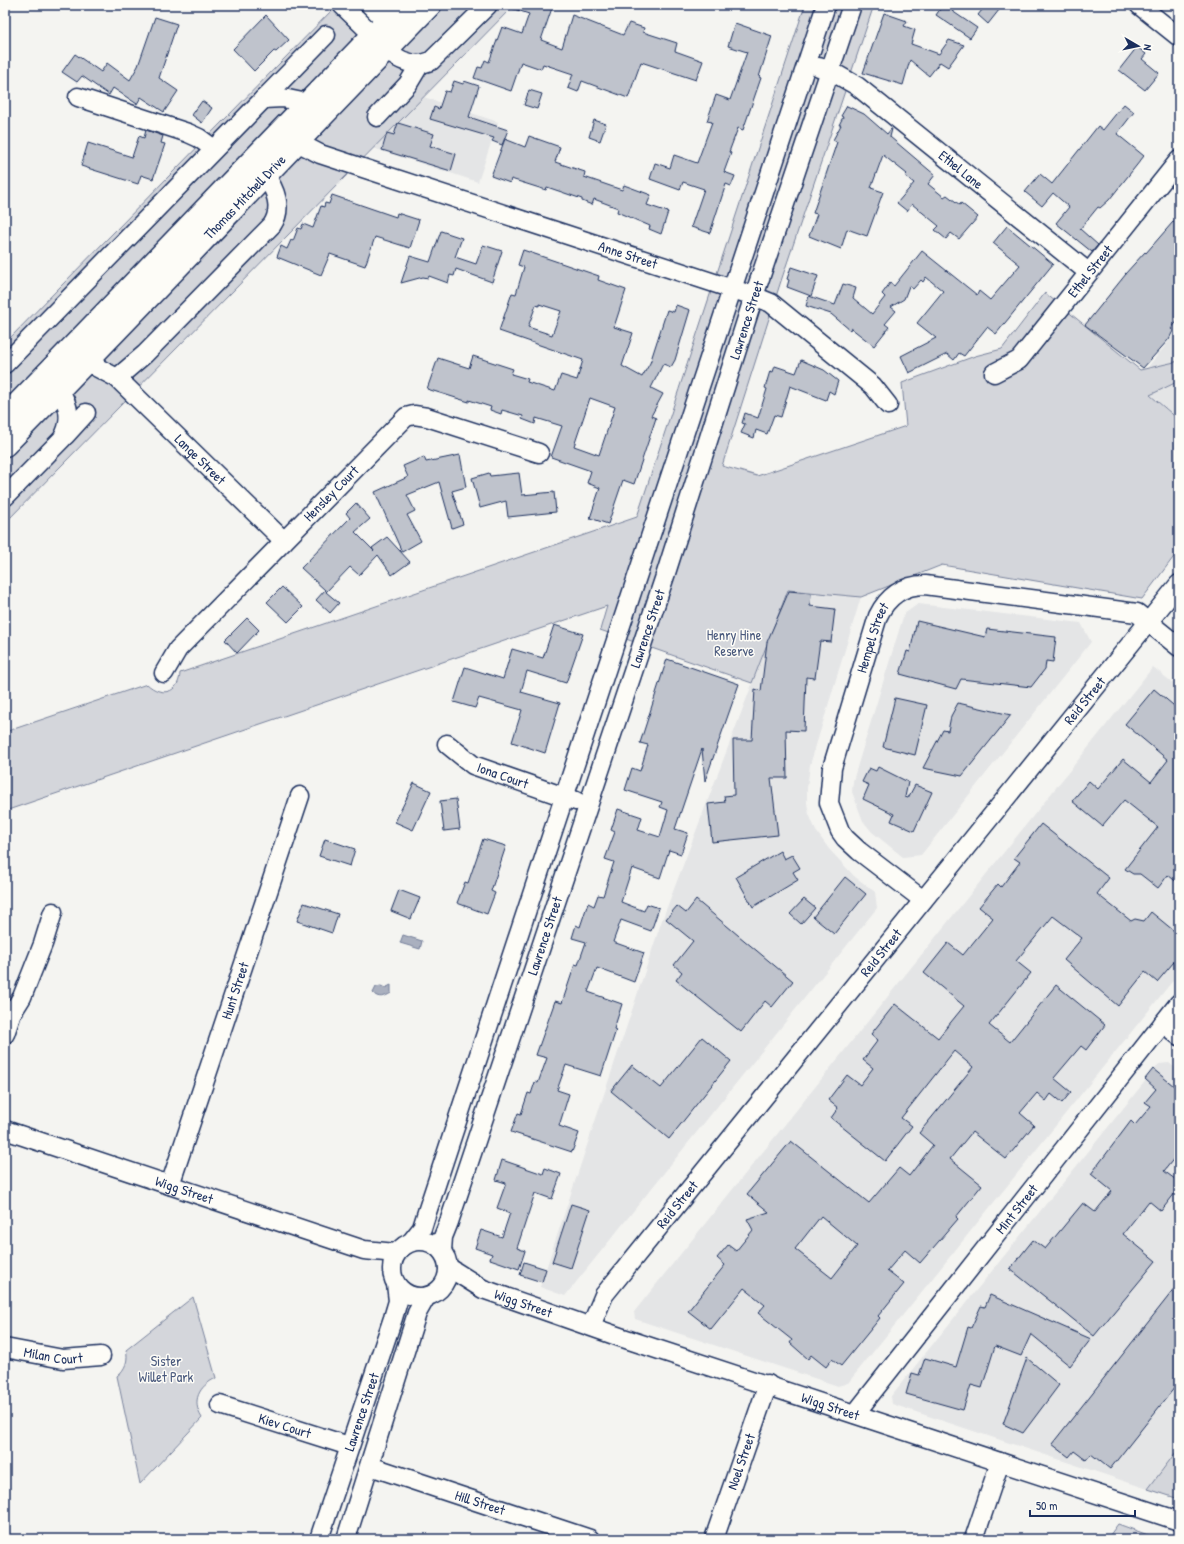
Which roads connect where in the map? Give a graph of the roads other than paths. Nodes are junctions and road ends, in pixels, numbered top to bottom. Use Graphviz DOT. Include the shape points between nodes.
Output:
graph roads {
  1 [pos="370,5"];
  2 [pos="402,5"];
  3 [pos="430,5"];
  4 [pos="488,5"];
  5 [pos="826,5"];
  6 [pos="852,5"];
  7 [pos="1139,5"];
  8 [pos="352,8"];
  9 [pos="326,35"];
  10 [pos="382,35"];
  11 [pos="1179,37"];
  12 [pos="807,63"];
  13 [pos="420,64"];
  14 [pos="831,71"];
  15 [pos="78,97"];
  16 [pos="263,99"];
  17 [pos="307,102"];
  18 [pos="377,117"];
  19 [pos="289,121"];
  20 [pos="303,135"];
  21 [pos="214,148"];
  22 [pos="1179,160"];
  23 [pos="258,167"];
  24 [pos="1088,272"];
  25 [pos="732,290"];
  26 [pos="754,296"];
  27 [pos="89,350"];
  28 [pos="5,364"];
  29 [pos="994,373"];
  30 [pos="117,378"];
  31 [pos="35,387"];
  32 [pos="59,390"];
  33 [pos="888,405"];
  34 [pos="86,413"];
  35 [pos="5,417"];
  36 [pos="62,439"];
  37 [pos="5,445"];
  38 [pos="539,453"];
  39 [pos="5,497"];
  40 [pos="660,505"];
  41 [pos="685,512"];
  42 [pos="284,541"];
  43 [pos="1179,584"];
  44 [pos="1148,623"];
  45 [pos="1179,648"];
  46 [pos="164,673"];
  47 [pos="447,744"];
  48 [pos="300,796"];
  49 [pos="565,798"];
  50 [pos="588,805"];
  51 [pos="923,900"];
  52 [pos="53,912"];
  53 [pos="1179,1004"];
  54 [pos="490,1023"];
  55 [pos="1163,1023"];
  56 [pos="513,1030"];
  57 [pos="5,1034"];
  58 [pos="1179,1036"];
  59 [pos="5,1130"];
  60 [pos="170,1185"];
  61 [pos="411,1242"];
  62 [pos="364,1250"];
  63 [pos="396,1253"];
  64 [pos="445,1259"];
  65 [pos="393,1278"];
  66 [pos="483,1289"];
  67 [pos="433,1293"];
  68 [pos="591,1326"];
  69 [pos="5,1348"];
  70 [pos="101,1356"];
  71 [pos="768,1384"];
  72 [pos="220,1405"];
  73 [pos="855,1414"];
  74 [pos="349,1446"];
  75 [pos="1000,1462"];
  76 [pos="370,1466"];
  77 [pos="1179,1521"];
  78 [pos="319,1539"];
  79 [pos="346,1539"];
  80 [pos="590,1539"];
  81 [pos="714,1539"];
  82 [pos="974,1539"];
  1 -- 10 [label="street"];
  2 -- 10 [label="main road, Thomas Mitchell Drive"];
  3 -- 10 [label="main road, Thomas Mitchell Drive"];
  4 -- 13 [label="street" via="438,56"];
  5 -- 12 [label="street, Lawrence Street"];
  6 -- 14 [label="street, Lawrence Street"];
  7 -- 11 [label="street"];
  8 -- 10 [label="street"];
  9 -- 16 [label="street"];
  10 -- 13 [label="street" via="406,62"];
  10 -- 17 [label="main road, Thomas Mitchell Drive"];
  10 -- 20 [label="main road, Thomas Mitchell Drive"];
  12 -- 14 [label="street, Ethel Lane"];
  12 -- 25 [label="street, Lawrence Street"];
  13 -- 18 [label="street" via="408,84"];
  14 -- 24 [label="street, Ethel Lane" via="857,86"];
  14 -- 26 [label="street, Lawrence Street"];
  15 -- 21 [label="street" via="188,133"];
  16 -- 17 [label="street" via="279,98"];
  16 -- 21 [label="street"];
  17 -- 19 [label="main road, Thomas Mitchell Drive"];
  19 -- 20 [label="main road"];
  19 -- 23 [label="main road, Thomas Mitchell Drive"];
  20 -- 23 [label="main road, Thomas Mitchell Drive"];
  20 -- 25 [label="street, Anne Street" via="337,159"];
  21 -- 28 [label="street"];
  22 -- 24 [label="street, Ethel Street"];
  23 -- 27 [label="main road, Thomas Mitchell Drive"];
  23 -- 30 [label="street" via="274,190 278,211 276,218 145,354"];
  24 -- 29 [label="street, Ethel Street" via="1019,360"];
  25 -- 26 [label="street, Anne Street"];
  25 -- 40 [label="street, Lawrence Street"];
  26 -- 33 [label="street, Anne Street" via="771,303 840,357 873,386"];
  26 -- 41 [label="street, Lawrence Street"];
  27 -- 30 [label="street, Lange Street" via="113,368"];
  27 -- 31 [label="main road, Thomas Mitchell Drive"];
  27 -- 32 [label="main road, Thomas Mitchell Drive"];
  30 -- 42 [label="street, Lange Street"];
  31 -- 32 [label="main road"];
  31 -- 35 [label="main road, Thomas Mitchell Drive"];
  32 -- 36 [label="street" via="65,398 69,412 68,426"];
  32 -- 37 [label="main road, Thomas Mitchell Drive"];
  34 -- 36 [label="street"];
  36 -- 39 [label="street"];
  38 -- 42 [label="street, Hensley Court" via="427,418 410,416 401,422"];
  40 -- 41 [label="street"];
  40 -- 49 [label="street, Lawrence Street"];
  41 -- 50 [label="street, Lawrence Street"];
  42 -- 46 [label="street, Hensley Court" via="178,649"];
  43 -- 44 [label="street, Reid Street"];
  44 -- 45 [label="street, Hempel Street"];
  44 -- 51 [label="street, Reid Street"];
  44 -- 51 [label="street, Hempel Street" via="1137,613 924,585 905,588 889,600 878,616 832,768 829,803 845,838"];
  47 -- 49 [label="street, Iona Court" via="473,766"];
  48 -- 60 [label="street, Hunt Street"];
  49 -- 50 [label="street, Iona Court"];
  49 -- 54 [label="street, Lawrence Street"];
  50 -- 56 [label="street, Lawrence Street"];
  51 -- 68 [label="street, Reid Street" via="604,1295"];
  52 -- 57 [label="street" via="43,944"];
  53 -- 55 [label="street, Mint Street"];
  54 -- 56 [label="street"];
  54 -- 61 [label="street, Lawrence Street" via="422,1228"];
  55 -- 58 [label="street"];
  55 -- 73 [label="street, Mint Street"];
  56 -- 64 [label="street, Lawrence Street" via="443,1237"];
  59 -- 60 [label="street, Wigg Street"];
  60 -- 62 [label="street, Wigg Street"];
  61 -- 63 [label="street"];
  61 -- 64 [label="street" via="428,1242"];
  62 -- 63 [label="street, Wigg Street"];
  62 -- 65 [label="street, Wigg Street"];
  63 -- 65 [label="street" via="392,1262"];
  64 -- 66 [label="street, Wigg Street"];
  64 -- 67 [label="street" via="445,1283"];
  65 -- 67 [label="street" via="409,1296"];
  65 -- 74 [label="street, Lawrence Street" via="398,1301"];
  66 -- 67 [label="street, Wigg Street"];
  66 -- 68 [label="street, Wigg Street"];
  67 -- 76 [label="street, Lawrence Street" via="417,1312"];
  68 -- 71 [label="street, Wigg Street"];
  69 -- 70 [label="street, Milan Court" via="63,1358"];
  71 -- 73 [label="street, Wigg Street"];
  71 -- 81 [label="street, Noel Street"];
  72 -- 74 [label="street, Kiev Court"];
  73 -- 75 [label="street, Wigg Street"];
  74 -- 78 [label="street, Lawrence Street"];
  75 -- 77 [label="street, Wigg Street"];
  75 -- 82 [label="street"];
  76 -- 79 [label="street, Lawrence Street"];
  76 -- 80 [label="street, Hill Street"];
}
